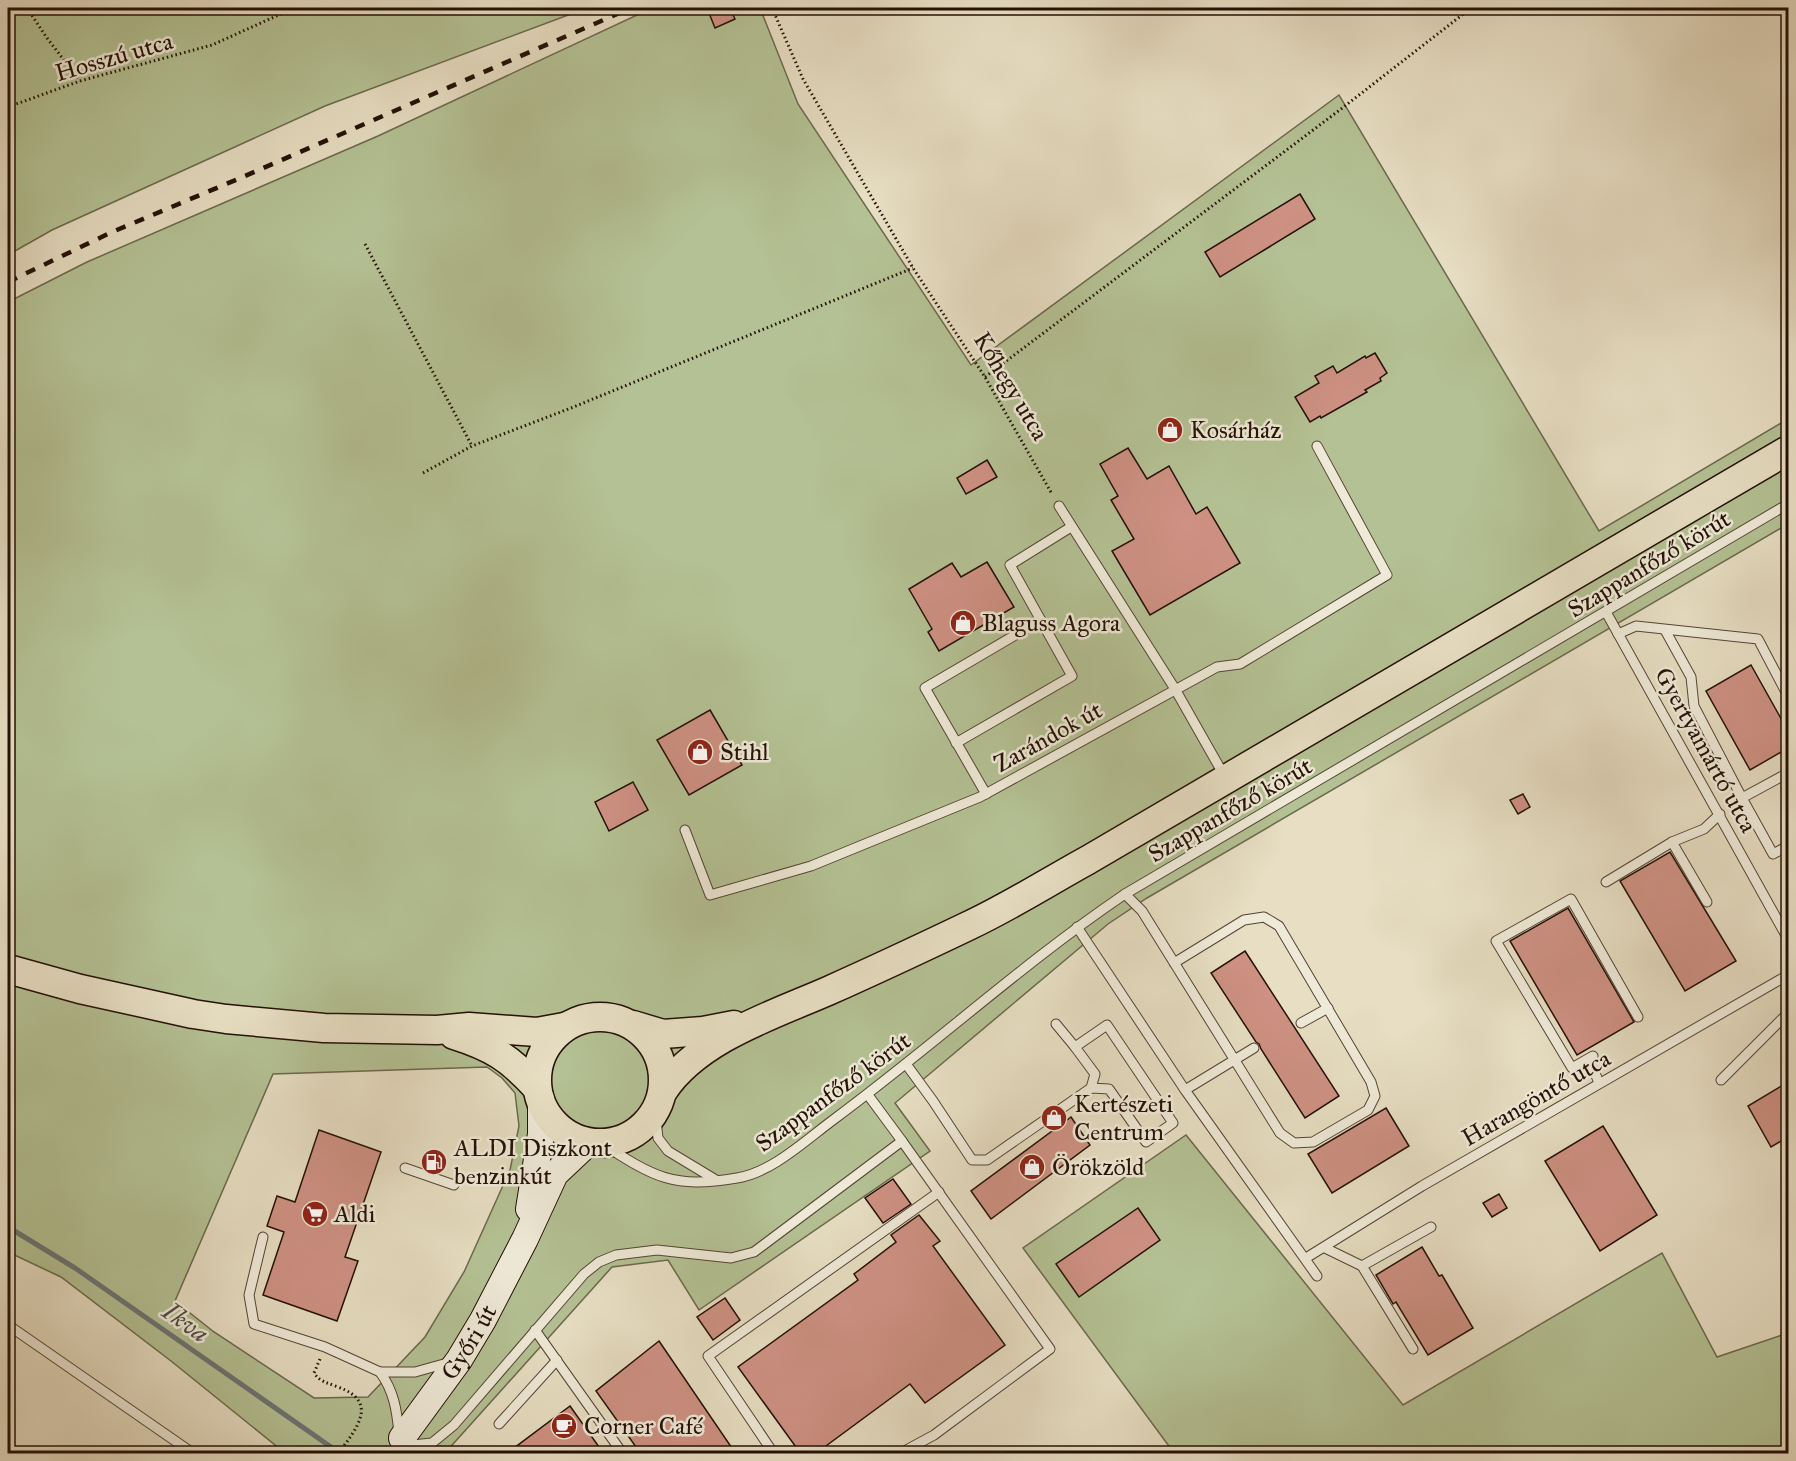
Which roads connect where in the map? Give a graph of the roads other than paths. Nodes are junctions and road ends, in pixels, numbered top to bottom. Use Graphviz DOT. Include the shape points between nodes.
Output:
graph roads {
  1 [pos="1317,446"];
  2 [pos="1788,450"];
  3 [pos="1788,504"];
  4 [pos="1059,506"];
  5 [pos="1071,527"];
  6 [pos="1606,612"];
  7 [pos="1041,620"];
  8 [pos="1665,630"];
  9 [pos="1618,634"];
  10 [pos="1175,689"];
  11 [pos="1788,696"];
  12 [pos="956,743"];
  13 [pos="1788,773"];
  14 [pos="1226,779"];
  15 [pos="986,794"];
  16 [pos="1742,798"];
  17 [pos="1720,814"];
  18 [pos="685,830"];
  19 [pos="1672,842"];
  20 [pos="1788,846"];
  21 [pos="1606,882"];
  22 [pos="1125,894"];
  23 [pos="1707,902"];
  24 [pos="1077,927"];
  25 [pos="1788,939"];
  26 [pos="1174,963"];
  27 [pos="8,969"];
  28 [pos="1788,975"];
  29 [pos="1328,1008"];
  30 [pos="1788,1013"];
  31 [pos="1638,1017"];
  32 [pos="754,1021"];
  33 [pos="1301,1023"];
  34 [pos="1056,1024"];
  35 [pos="633,1025"];
  36 [pos="564,1027"];
  37 [pos="437,1030"];
  38 [pos="1074,1047"];
  39 [pos="1254,1048"];
  40 [pos="1234,1059"];
  41 [pos="906,1064"];
  42 [pos="1721,1080"];
  43 [pos="1599,1083"];
  44 [pos="1091,1088"];
  45 [pos="1185,1090"];
  46 [pos="539,1094"];
  47 [pos="868,1095"];
  48 [pos="659,1101"];
  49 [pos="902,1141"];
  50 [pos="595,1143"];
  51 [pos="405,1168"];
  52 [pos="716,1180"];
  53 [pos="454,1185"];
  54 [pos="939,1192"];
  55 [pos="1431,1227"];
  56 [pos="263,1237"];
  57 [pos="525,1239"];
  58 [pos="1324,1248"];
  59 [pos="1306,1258"];
  60 [pos="1362,1266"];
  61 [pos="1317,1276"];
  62 [pos="8,1325"];
  63 [pos="536,1330"];
  64 [pos="1413,1349"];
  65 [pos="459,1360"];
  66 [pos="556,1360"];
  67 [pos="380,1372"];
  68 [pos="499,1424"];
  69 [pos="396,1446"];
  70 [pos="188,1452"];
  71 [pos="623,1454"];
  72 [pos="774,1454"];
  73 [pos="899,1454"];
  1 -- 10 [label="lane, Zarándok út" via="1387,575 1240,664 1217,667"];
  2 -- 14 [label="main road"];
  3 -- 6 [label="lane, Szappanfőző körút"];
  4 -- 5 [label="lane"];
  5 -- 7 [label="lane" via="1010,565"];
  5 -- 10 [label="lane"];
  6 -- 9 [label="lane, Gyertyamártó utca"];
  6 -- 22 [label="lane, Szappanfőző körút"];
  7 -- 12 [label="lane" via="925,688"];
  7 -- 12 [label="lane" via="1072,676"];
  8 -- 9 [label="lane" via="1636,626"];
  8 -- 11 [label="lane" via="1758,639"];
  8 -- 16 [label="lane" via="1691,677 1694,706"];
  9 -- 17 [label="lane, Gyertyamártó utca"];
  10 -- 14 [label="lane"];
  10 -- 15 [label="lane, Zarándok út"];
  12 -- 15 [label="lane"];
  13 -- 16 [label="lane"];
  14 -- 32 [label="main road" via="972,925"];
  15 -- 18 [label="lane, Zarándok út" via="811,866 710,895"];
  16 -- 20 [label="lane" via="1773,854"];
  17 -- 19 [label="lane" via="1704,830"];
  17 -- 25 [label="lane, Gyertyamártó utca"];
  19 -- 21 [label="lane"];
  19 -- 23 [label="lane"];
  22 -- 24 [label="lane, Szappanfőző körút"];
  22 -- 26 [label="lane" via="1142,911"];
  24 -- 41 [label="lane, Szappanfőző körút"];
  24 -- 45 [label="lane"];
  26 -- 29 [label="lane" via="1244,920 1264,917 1279,926"];
  26 -- 40 [label="lane"];
  27 -- 37 [label="main road" via="80,989 226,1019 324,1028"];
  28 -- 43 [label="lane, Harangöntő utca"];
  29 -- 33 [label="lane"];
  29 -- 40 [label="lane" via="1371,1082 1375,1096 1368,1110 1314,1142 1294,1143 1281,1133"];
  30 -- 42 [label="lane"];
  31 -- 43 [label="lane" via="1570,899 1496,941 1572,1068 1589,1059"];
  32 -- 35 [label="main road" via="663,1034"];
  32 -- 48 [label="main road" via="691,1060 671,1077"];
  34 -- 38 [label="lane"];
  35 -- 36 [label="main road" via="603,1018"];
  35 -- 48 [label="main road" via="654,1047 663,1075"];
  36 -- 37 [label="main road" via="537,1032 469,1027"];
  36 -- 46 [label="main road" via="541,1057"];
  37 -- 46 [label="main road" via="497,1052 518,1067"];
  38 -- 44 [label="lane" via="1095,1074"];
  38 -- 44 [label="lane" via="1107,1025 1173,1123 1146,1142 1109,1089"];
  39 -- 40 [label="lane"];
  40 -- 45 [label="lane"];
  41 -- 44 [label="lane" via="972,1160 987,1160"];
  41 -- 47 [label="lane, Szappanfőző körút"];
  43 -- 58 [label="lane, Harangöntő utca"];
  45 -- 59 [label="lane"];
  46 -- 50 [label="main road" via="552,1121 564,1132"];
  46 -- 57 [label="main road, Győri út" via="541,1134"];
  47 -- 49 [label="lane"];
  47 -- 52 [label="lane, Szappanfőző körút" via="773,1164 739,1178"];
  48 -- 50 [label="main road" via="645,1124 631,1135 619,1141"];
  48 -- 52 [label="lane" via="658,1138 668,1151"];
  49 -- 54 [label="lane"];
  49 -- 63 [label="lane" via="754,1252 731,1258 657,1250 616,1255 599,1262"];
  50 -- 52 [label="lane, Szappanfőző körút" via="655,1175 687,1183"];
  50 -- 57 [label="main road, Győri út" via="555,1174"];
  51 -- 53 [label="lane"];
  54 -- 72 [label="lane" via="704,1359"];
  54 -- 73 [label="lane" via="1050,1349 934,1434"];
  55 -- 60 [label="lane"];
  56 -- 67 [label="lane" via="249,1295 254,1324 325,1347"];
  57 -- 65 [label="main road, Győri út"];
  58 -- 59 [label="lane, Harangöntő utca"];
  58 -- 60 [label="lane"];
  59 -- 61 [label="lane"];
  60 -- 64 [label="lane"];
  62 -- 70 [label="lane"];
  63 -- 66 [label="lane"];
  63 -- 69 [label="lane" via="454,1425 432,1443"];
  65 -- 67 [label="lane" via="415,1372"];
  65 -- 69 [label="main road, Győri út"];
  66 -- 68 [label="lane"];
  66 -- 71 [label="lane"];
  67 -- 69 [label="lane" via="390,1385 397,1413"];
}
